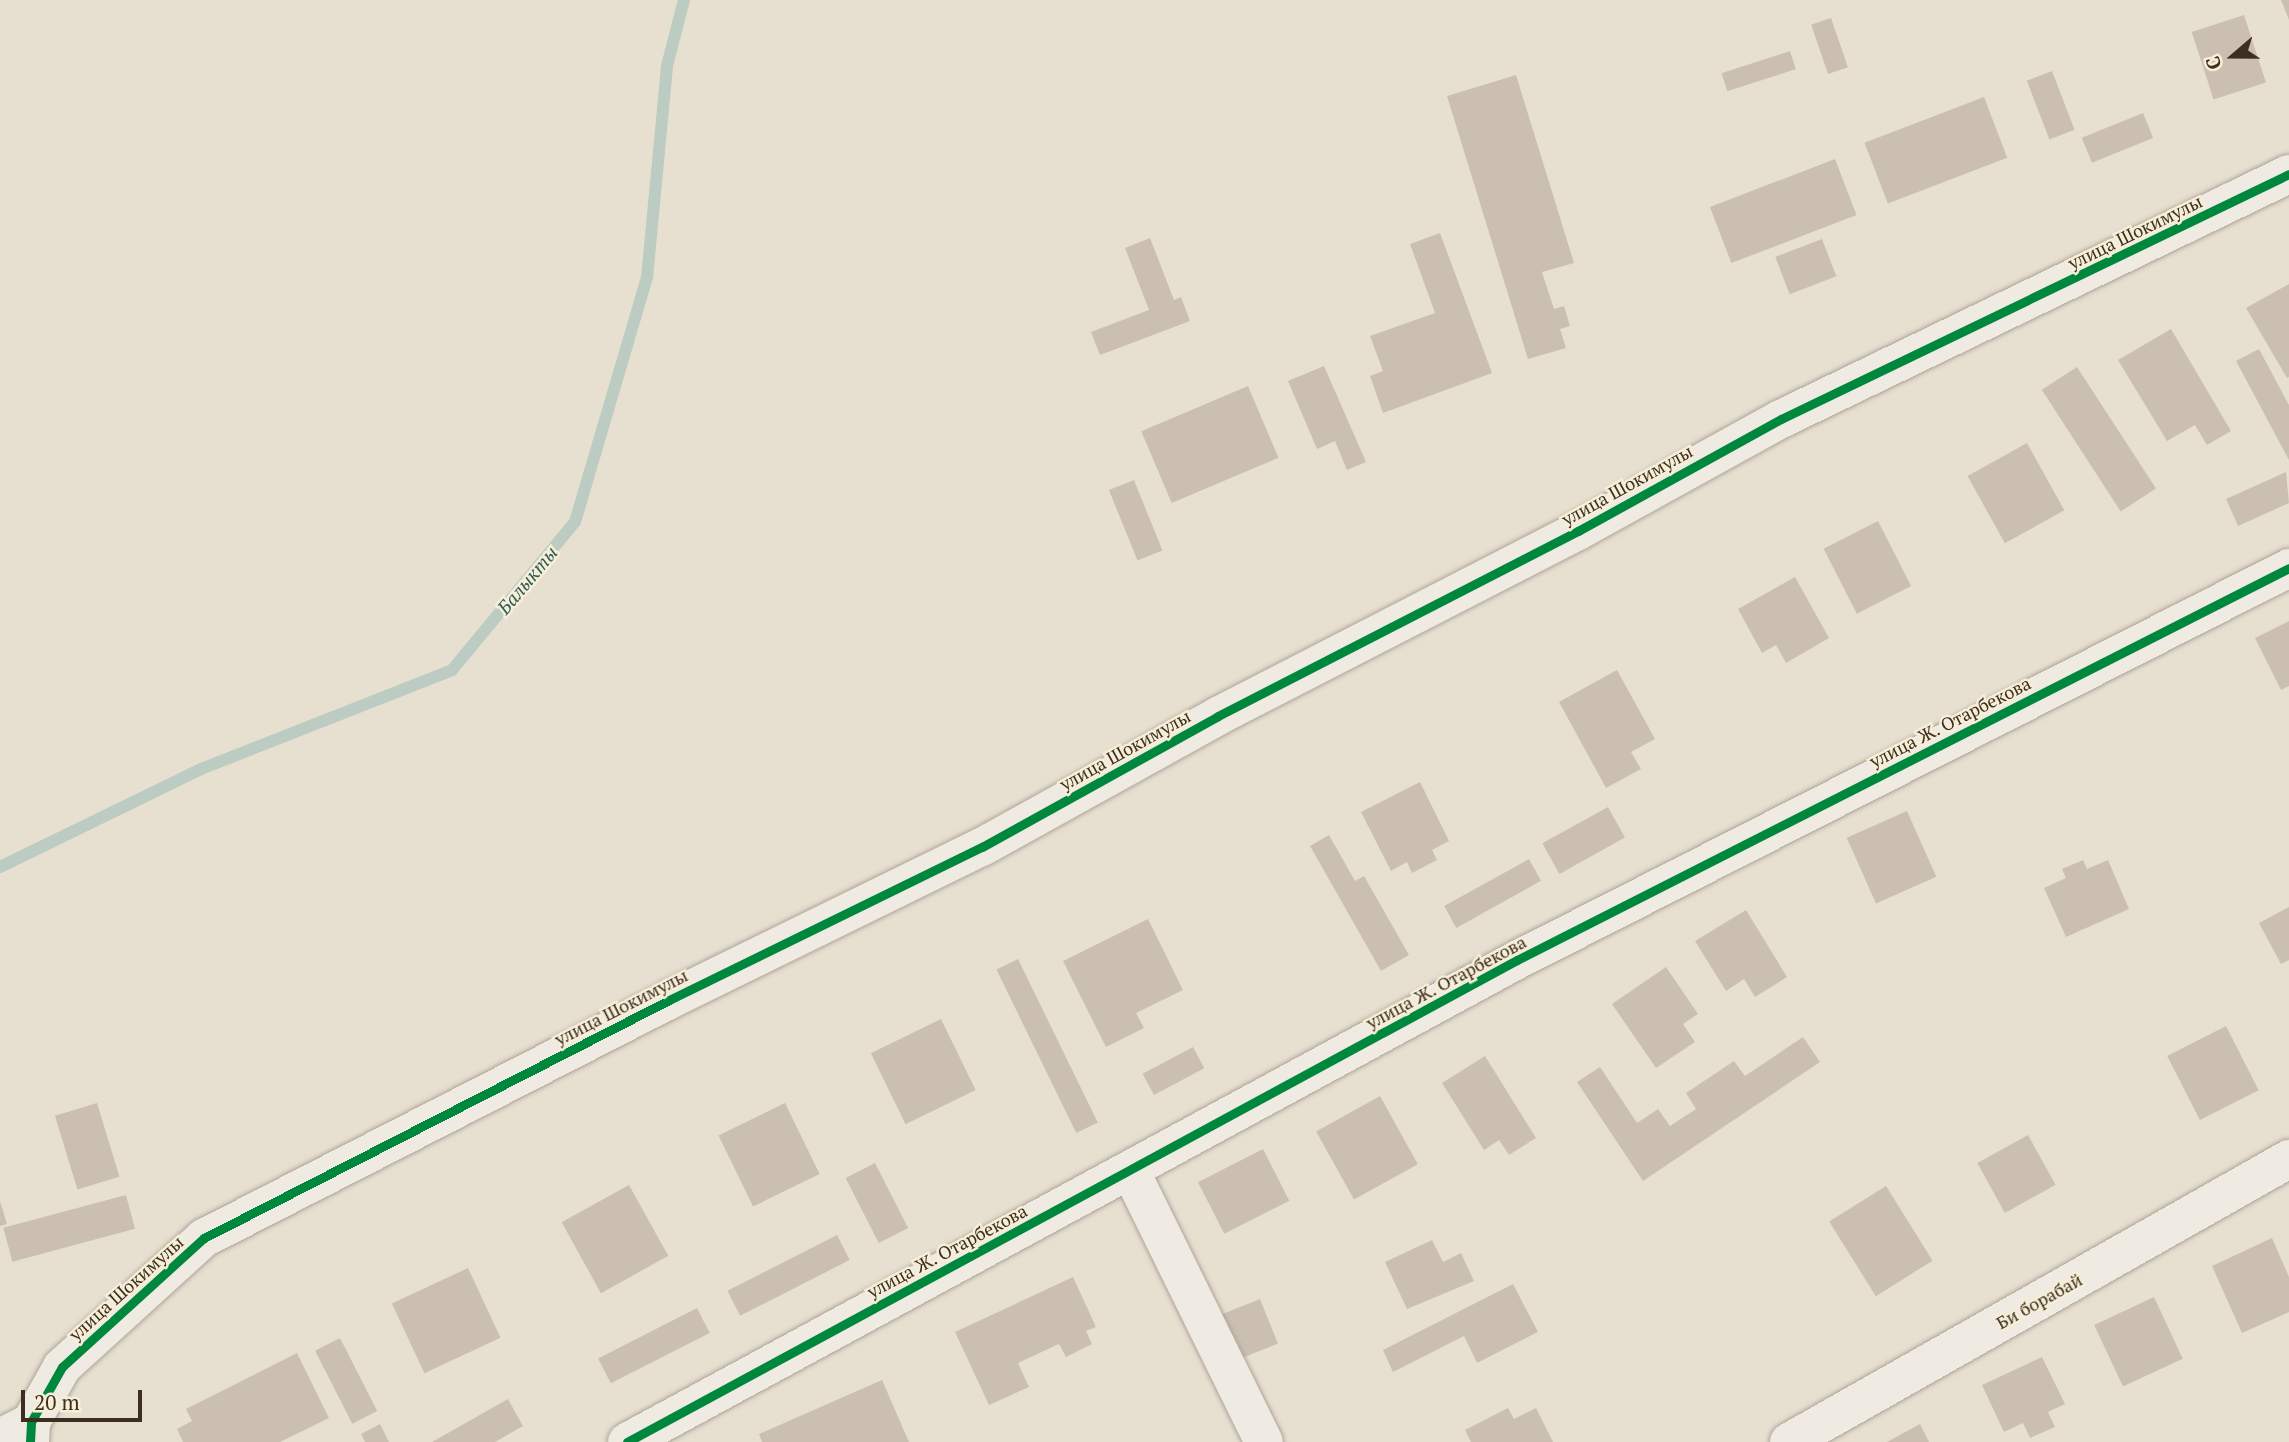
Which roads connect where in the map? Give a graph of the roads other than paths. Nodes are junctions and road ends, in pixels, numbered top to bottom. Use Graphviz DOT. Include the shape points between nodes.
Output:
graph roads {
  1 [pos="2289,174"];
  2 [pos="2289,568"];
  3 [pos="2289,1159"];
  4 [pos="1130,1170"];
  5 [pos="21,1434"];
  6 [pos="627,1442"];
  7 [pos="1264,1442"];
  8 [pos="1789,1442"];
  1 -- 5 [label="street, улица Шокимулы" via="1781,419 1218,716 982,847 657,1006 204,1238 62,1367"];
  2 -- 4 [label="street, улица Ж. Отарбекова" via="1517,960"];
  3 -- 8 [label="street, Би борабай"];
  4 -- 6 [label="street, улица Ж. Отарбекова"];
  4 -- 7 [label="street"];
}
